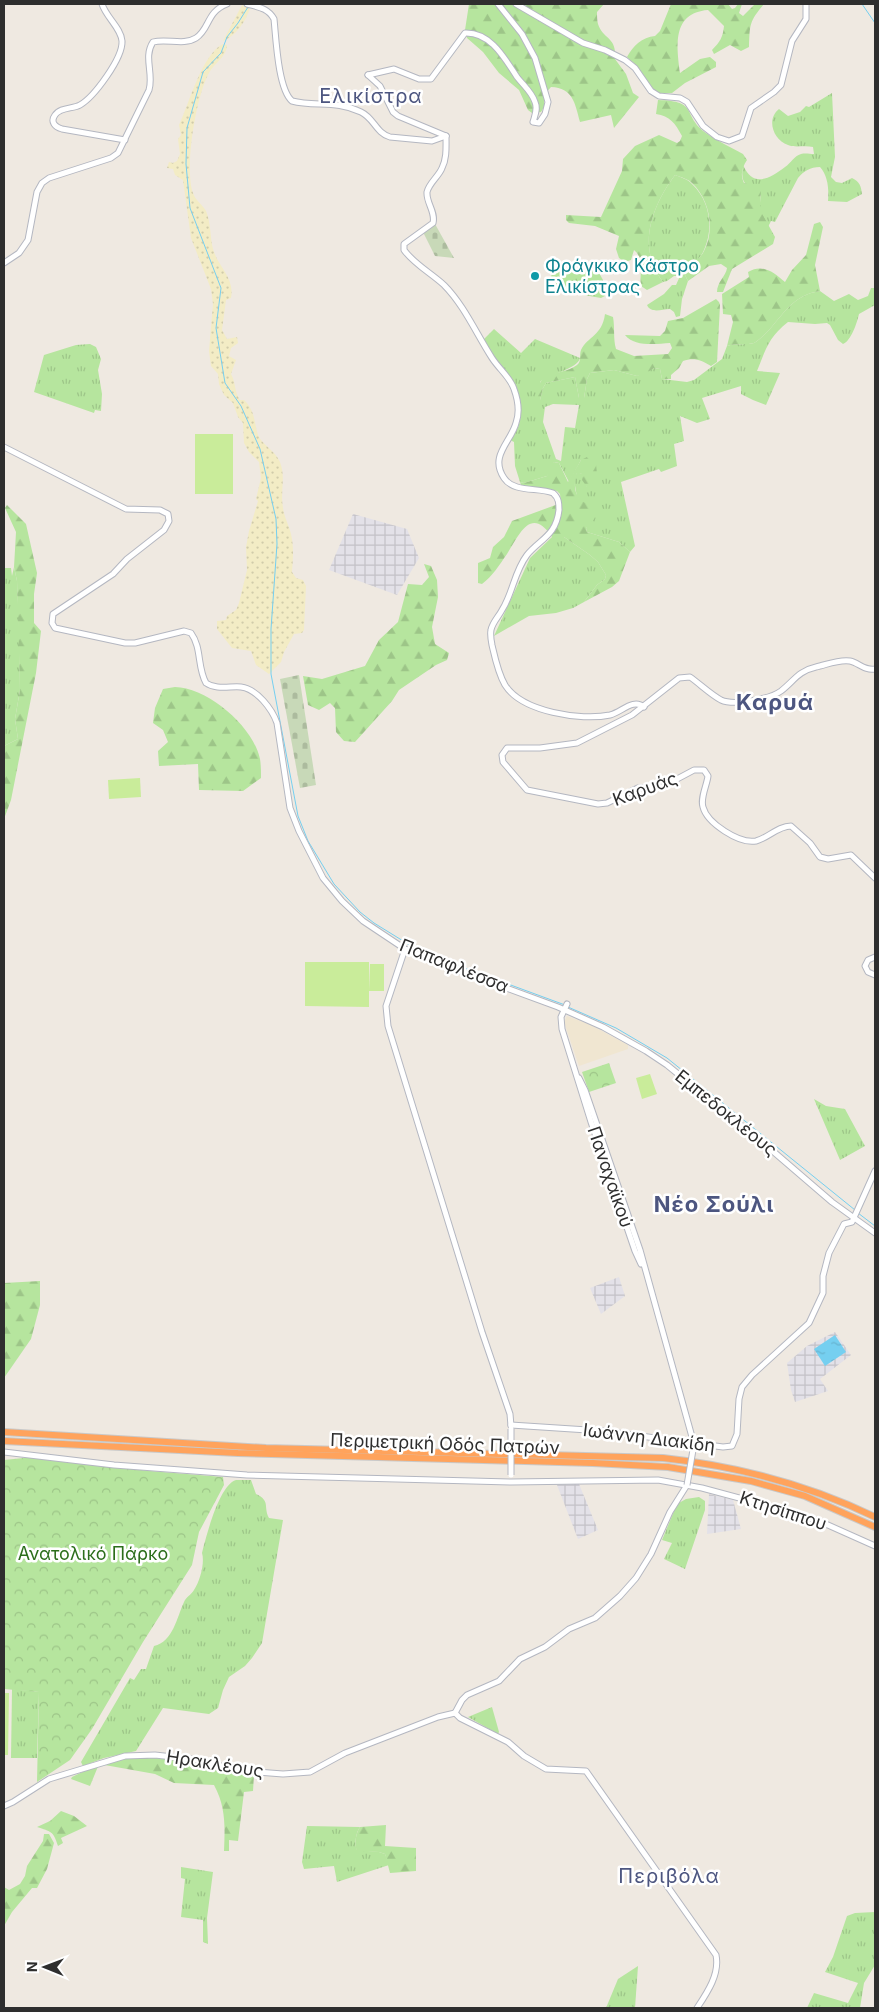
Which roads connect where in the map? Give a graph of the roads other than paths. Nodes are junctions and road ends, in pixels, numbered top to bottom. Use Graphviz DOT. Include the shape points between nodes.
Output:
graph roads {
  1 [pos="102,4"];
  2 [pos="227,4"];
  3 [pos="250,4"];
  4 [pos="498,4"];
  5 [pos="516,4"];
  6 [pos="806,4"];
  7 [pos="446,136"];
  8 [pos="124,140"];
  9 [pos="4,263"];
  10 [pos="4,447"];
  11 [pos="875,669"];
  12 [pos="644,707"];
  13 [pos="875,878"];
  14 [pos="405,949"];
  15 [pos="875,957"];
  16 [pos="875,975"];
  17 [pos="566,1007"];
  18 [pos="875,1171"];
  19 [pos="847,1212"];
  20 [pos="854,1217"];
  21 [pos="844,1224"];
  22 [pos="875,1233"];
  23 [pos="511,1427"];
  24 [pos="4,1432"];
  25 [pos="4,1441"];
  26 [pos="694,1444"];
  27 [pos="4,1452"];
  28 [pos="512,1482"];
  29 [pos="688,1485"];
  30 [pos="875,1517"];
  31 [pos="875,1527"];
  32 [pos="875,1546"];
  33 [pos="455,1713"];
  34 [pos="4,1806"];
  35 [pos="698,2008"];
  1 -- 8 [label="street" via="121,36 118,57 88,99 80,106 57,113 53,123 62,129"];
  2 -- 8 [label="street" via="214,11 203,31 195,38 153,42 148,52 149,90"];
  3 -- 7 [label="street" via="269,12 274,19 278,59 285,90 292,101 329,103 361,112 390,137 432,140"];
  4 -- 7 [label="street" via="522,34 535,58 548,102 539,123 533,122 536,107 531,94 503,54 475,34 465,33 431,79 420,79 394,69 368,75 380,86 398,116"];
  5 -- 6 [label="street" via="583,43 626,60 651,91 687,102 703,126 717,137 729,141 742,136 751,108 781,85 792,41 806,19"];
  7 -- 12 [label="street" via="447,151 442,168 428,190 433,223 404,244 404,250 456,300 514,387 518,412 515,427 499,455 504,478 516,487 551,492 557,496 559,504 554,527 522,562 508,600 491,629 503,682 529,704 566,714 603,716 617,713 634,703"];
  8 -- 9 [label="street" via="118,153 111,158 42,183 37,192 28,240 19,253"];
  10 -- 14 [label="street, Παπαφλέσσα" via="126,509 162,510 168,514 169,521 164,530 112,574 53,614 53,626 130,644 184,631 191,633 198,644 206,683 215,687 249,690 272,712 277,723 290,808 323,878 363,922"];
  11 -- 12 [label="street, Καρυάς" via="846,661 809,669 792,679 781,691 740,702 722,700 690,677 679,678"];
  12 -- 13 [label="street, Καρυάς" via="577,743 508,748 502,754 503,762 527,790 600,804 638,788 662,787 694,770 704,770 708,776 703,808 730,835 756,841 791,826 820,857 851,855"];
  14 -- 17 [label="street, Παπαφλέσσα" via="460,972"];
  14 -- 23 [label="street" via="386,1006 387,1020 510,1414"];
  15 -- 16 [label="street" via="868,960 865,968"];
  17 -- 19 [label="street, Εμπεδοκλέους" via="667,1065"];
  17 -- 26 [label="street, Παναχαϊκού" via="561,1026 640,1250"];
  18 -- 20 [label="street"];
  19 -- 20 [label="street, Εμπεδοκλέους"];
  19 -- 21 [label="street"];
  20 -- 21 [label="street, Ιωάννη Διακίδη" via="850,1224"];
  20 -- 22 [label="street, Εμπεδοκλέους"];
  21 -- 26 [label="street, Ιωάννη Διακίδη" via="830,1254 823,1293 808,1323 742,1387 733,1445"];
  23 -- 26 [label="street, Ιωάννη Διακίδη" via="597,1431"];
  23 -- 28 [label="street, bridge"];
  24 -- 30 [label="highway, Περιμετρική Οδός Πατρών" via="266,1448 663,1458 718,1466 786,1483 830,1497"];
  25 -- 31 [label="highway, Περιμετρική Οδός Πατρών" via="238,1453 668,1467 751,1481 805,1496"];
  26 -- 29 [label="street, bridge"];
  27 -- 28 [label="street, Κτησίππου" via="247,1476"];
  28 -- 29 [label="street, Κτησίππου" via="651,1480"];
  29 -- 32 [label="street, Κτησίππου" via="819,1521"];
  29 -- 33 [label="street" via="670,1512 651,1554 620,1596 595,1618 569,1629 519,1660 499,1681 467,1695"];
  33 -- 34 [label="street, Ηρακλέους" via="345,1753 310,1772 284,1774 233,1770 191,1759 125,1756 49,1779"];
  33 -- 35 [label="street" via="508,1742 543,1767 586,1771 716,1955 712,1983"];
}
